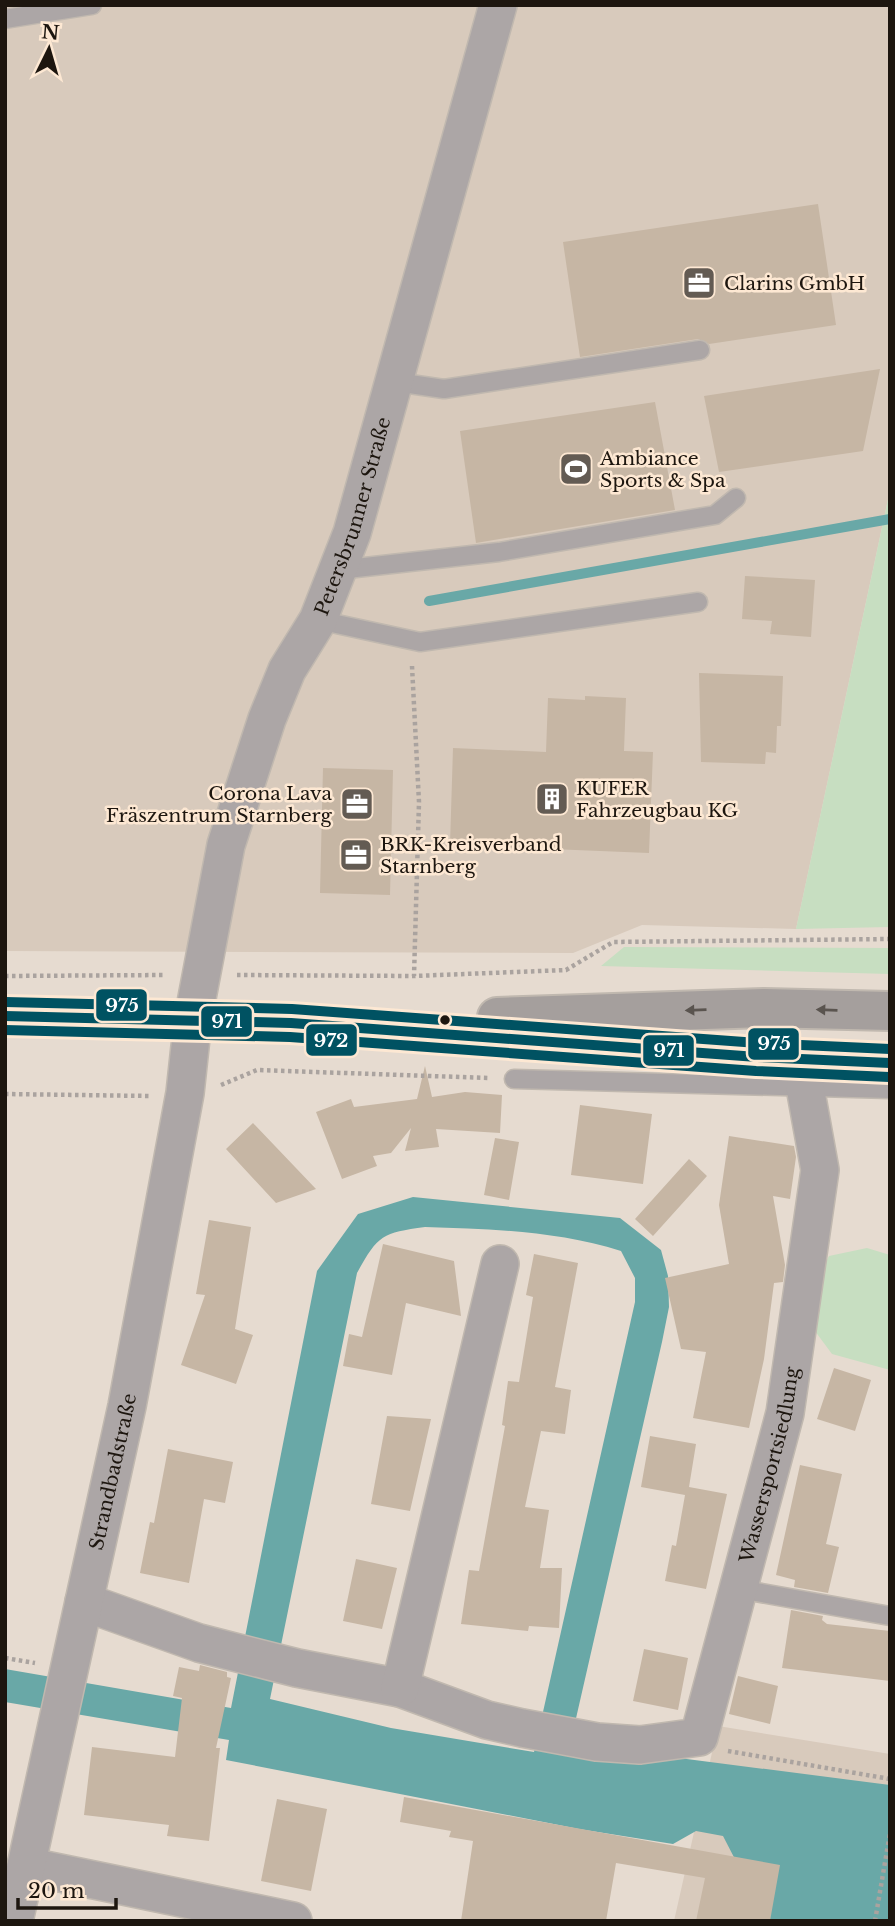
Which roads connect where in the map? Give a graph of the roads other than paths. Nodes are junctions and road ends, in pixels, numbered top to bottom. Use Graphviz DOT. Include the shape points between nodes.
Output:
graph roads {
  1 [pos="92,5"];
  2 [pos="498,5"];
  3 [pos="5,19"];
  4 [pos="699,350"];
  5 [pos="396,382"];
  6 [pos="736,498"];
  7 [pos="338,570"];
  8 [pos="698,602"];
  9 [pos="318,620"];
  10 [pos="890,1012"];
  11 [pos="5,1016"];
  12 [pos="193,1019"];
  13 [pos="291,1023"];
  14 [pos="890,1063"];
  15 [pos="514,1079"];
  16 [pos="805,1087"];
  17 [pos="890,1089"];
  18 [pos="500,1264"];
  19 [pos="738,1589"];
  20 [pos="84,1602"];
  21 [pos="890,1616"];
  22 [pos="400,1688"];
  23 [pos="26,1866"];
  24 [pos="13,1921"];
  25 [pos="293,1921"];
  1 -- 3 [label="lane"];
  2 -- 5 [label="street, Petersbrunner Straße"];
  4 -- 5 [label="lane" via="444,389"];
  5 -- 7 [label="street, Petersbrunner Straße"];
  6 -- 7 [label="lane" via="715,515 499,552"];
  7 -- 9 [label="street, Petersbrunner Straße"];
  8 -- 9 [label="lane" via="420,642"];
  9 -- 12 [label="street, Petersbrunner Straße" via="287,670 226,845"];
  10 -- 13 [label="main road, one-way" via="764,1007"];
  11 -- 12 [label="main road"];
  12 -- 13 [label="main road"];
  12 -- 20 [label="street, Strandbadstraße" via="185,1093 124,1419"];
  13 -- 14 [label="main road"];
  15 -- 16 [label="lane"];
  16 -- 17 [label="lane"];
  16 -- 19 [label="street, Wassersportsiedlung" via="820,1170 785,1413"];
  18 -- 22 [label="street"];
  19 -- 21 [label="lane"];
  19 -- 22 [label="street, Wassersportsiedlung" via="699,1737 640,1745 597,1742 487,1720"];
  20 -- 22 [label="street" via="199,1643"];
  20 -- 23 [label="street, Strandbadstraße"];
  23 -- 24 [label="street, Strandbadstraße"];
  23 -- 25 [label="street"];
}
